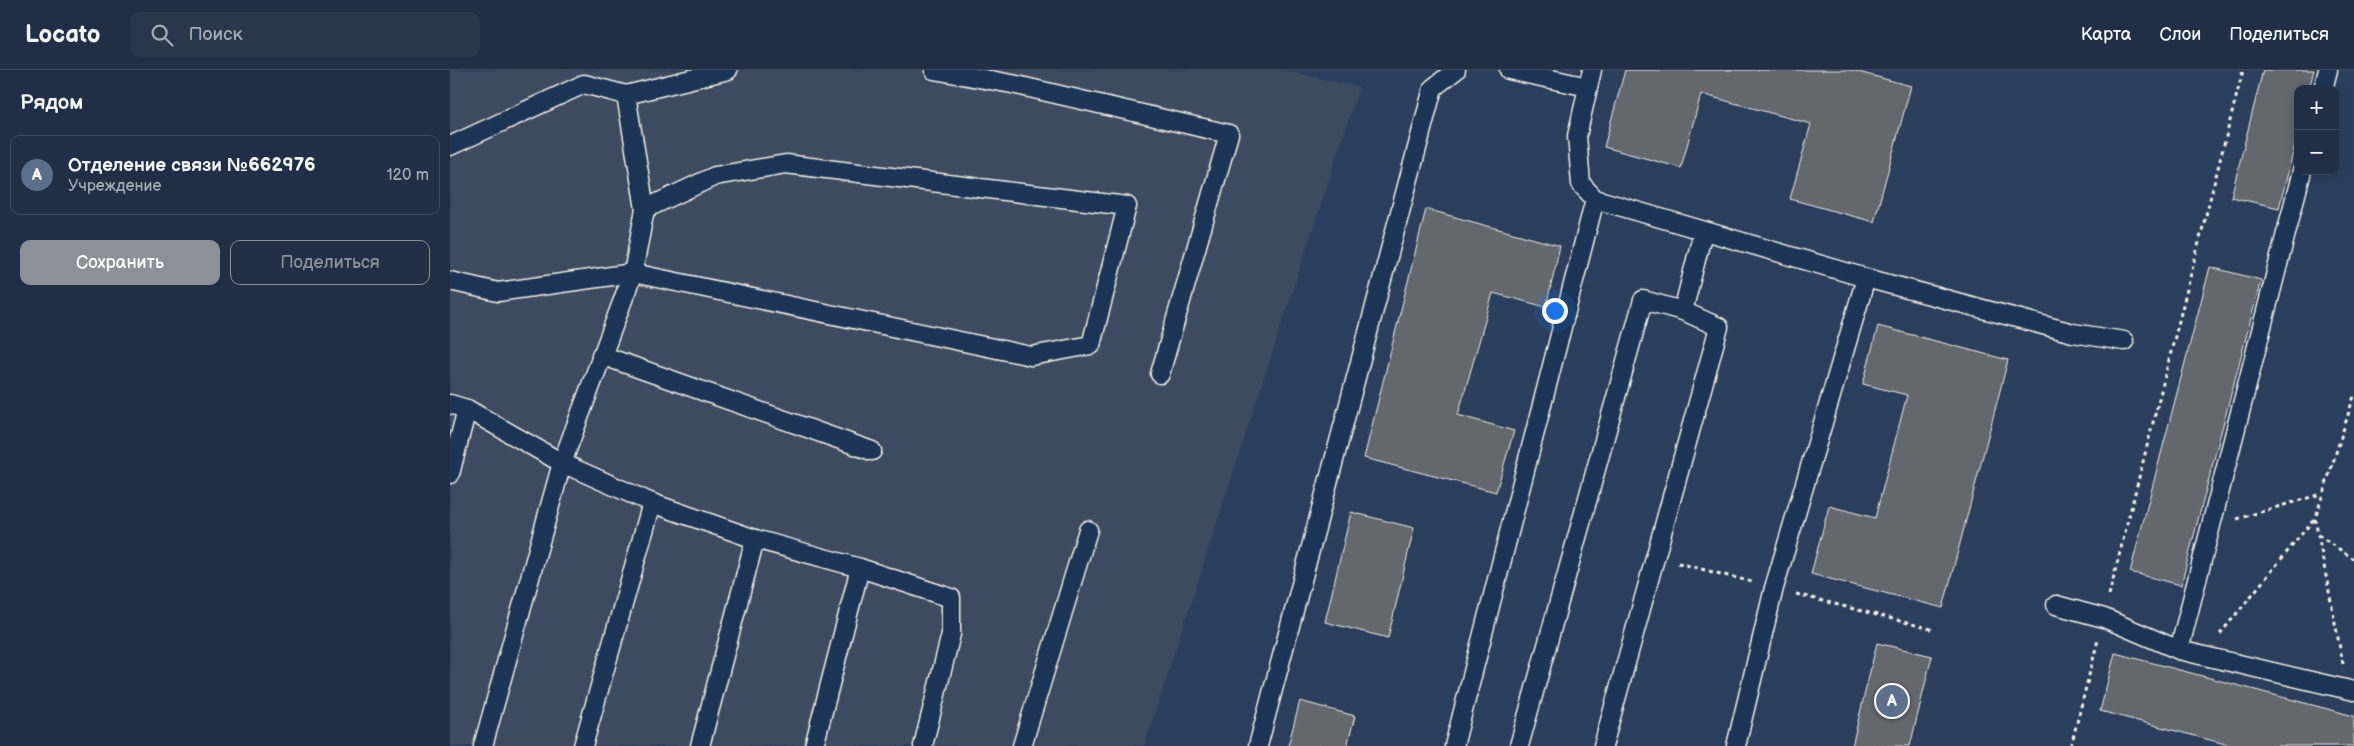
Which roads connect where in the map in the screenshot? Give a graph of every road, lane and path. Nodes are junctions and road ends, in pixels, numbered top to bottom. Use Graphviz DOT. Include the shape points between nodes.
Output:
graph roads {
  1 [pos="728,70"];
  2 [pos="934,70"];
  3 [pos="1456,70"];
  4 [pos="1509,70"];
  5 [pos="2243,70"];
  6 [pos="2328,70"];
  7 [pos="1590,78"];
  8 [pos="2324,85"];
  9 [pos="626,96"];
  10 [pos="450,146"];
  11 [pos="2301,175"];
  12 [pos="1596,199"];
  13 [pos="645,209"];
  14 [pos="1703,232"];
  15 [pos="633,273"];
  16 [pos="1866,278"];
  17 [pos="450,281"];
  18 [pos="1683,310"];
  19 [pos="2124,342"];
  20 [pos="601,355"];
  21 [pos="1160,374"];
  22 [pos="2354,396"];
  23 [pos="450,404"];
  24 [pos="467,409"];
  25 [pos="872,451"];
  26 [pos="562,463"];
  27 [pos="450,474"];
  28 [pos="2322,494"];
  29 [pos="652,503"];
  30 [pos="2315,519"];
  31 [pos="2210,527"];
  32 [pos="1088,530"];
  33 [pos="2318,534"];
  34 [pos="755,538"];
  35 [pos="2354,559"];
  36 [pos="860,568"];
  37 [pos="2056,605"];
  38 [pos="2104,618"];
  39 [pos="2179,650"];
  40 [pos="2202,656"];
  41 [pos="2352,691"];
  42 [pos="483,746"];
  43 [pos="583,746"];
  44 [pos="700,746"];
  45 [pos="814,746"];
  46 [pos="923,746"];
  47 [pos="1022,746"];
  48 [pos="1258,746"];
  49 [pos="1454,746"];
  50 [pos="1519,746"];
  51 [pos="1603,746"];
  52 [pos="1736,746"];
  53 [pos="2070,746"];
  1 -- 9 [label="lane"];
  2 -- 21 [label="lane" via="1012,84 1229,134"];
  3 -- 48 [label="lane" via="1433,88"];
  4 -- 7 [label="lane"];
  5 -- 38 [label="path"];
  6 -- 8 [label="lane"];
  7 -- 12 [label="lane" via="1578,136 1580,184"];
  9 -- 10 [label="lane" via="584,84"];
  9 -- 13 [label="lane"];
  11 -- 31 [label="lane"];
  12 -- 14 [label="lane"];
  12 -- 49 [label="lane"];
  13 -- 15 [label="lane"];
  13 -- 15 [label="lane" via="715,176 786,164 1127,206 1091,345 1031,356"];
  14 -- 16 [label="lane"];
  14 -- 18 [label="lane"];
  15 -- 17 [label="lane" via="498,292"];
  15 -- 20 [label="lane"];
  16 -- 19 [label="lane" via="2073,333"];
  16 -- 52 [label="lane" via="1774,588"];
  18 -- 50 [label="lane" via="1643,300"];
  18 -- 51 [label="lane" via="1719,328"];
  20 -- 25 [label="lane"];
  20 -- 26 [label="lane"];
  22 -- 28 [label="path"];
  23 -- 24 [label="lane"];
  24 -- 26 [label="lane"];
  24 -- 27 [label="lane"];
  26 -- 29 [label="lane"];
  26 -- 42 [label="lane"];
  28 -- 30 [label="path"];
  28 -- 31 [label="path"];
  29 -- 34 [label="lane"];
  29 -- 43 [label="lane"];
  30 -- 33 [label="path"];
  30 -- 40 [label="path"];
  31 -- 39 [label="lane"];
  32 -- 47 [label="lane"];
  33 -- 35 [label="path"];
  33 -- 41 [label="path"];
  34 -- 36 [label="lane"];
  34 -- 44 [label="lane"];
  36 -- 45 [label="lane"];
  36 -- 46 [label="lane" via="951,598 951,634"];
  37 -- 38 [label="lane"];
  38 -- 39 [label="lane"];
  38 -- 53 [label="path"];
  39 -- 40 [label="lane"];
  40 -- 41 [label="lane"];
}
